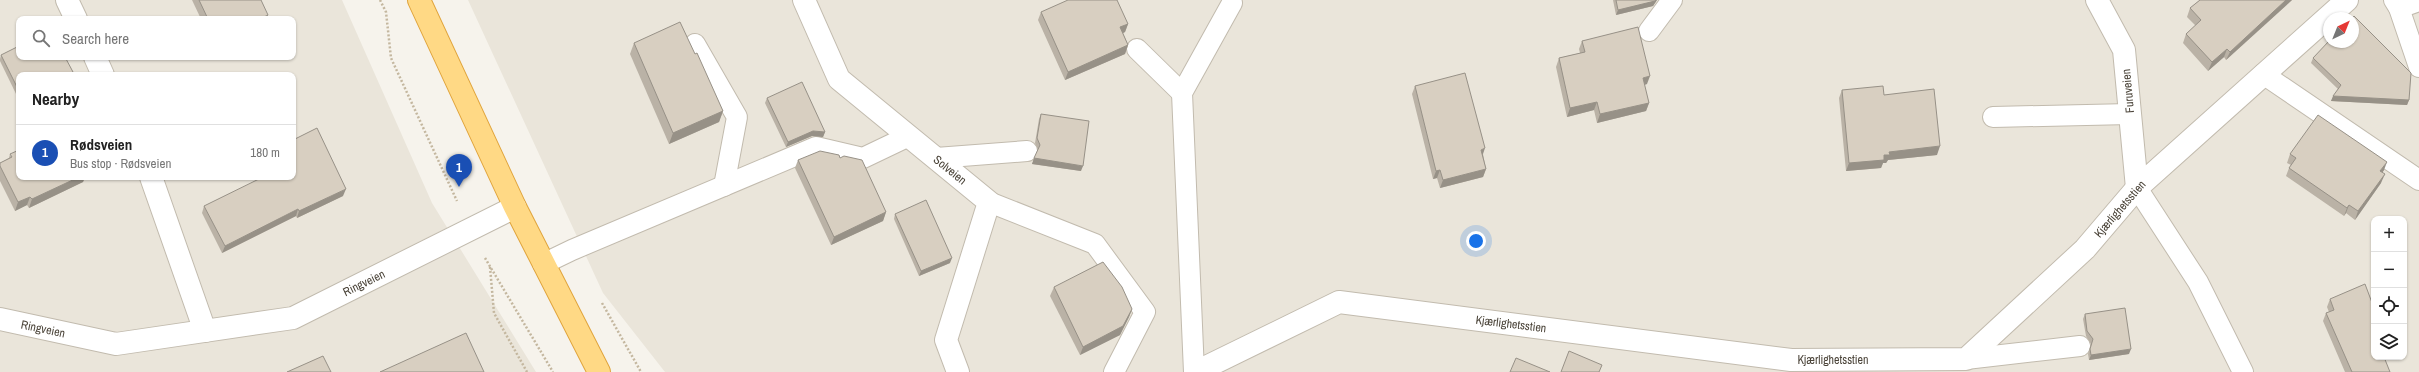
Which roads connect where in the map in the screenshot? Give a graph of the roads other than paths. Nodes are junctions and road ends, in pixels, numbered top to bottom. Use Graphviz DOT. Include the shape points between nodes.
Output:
graph roads {
  1 [pos="67,0"];
  2 [pos="419,0"];
  3 [pos="804,0"];
  4 [pos="1672,0"];
  5 [pos="2097,0"];
  6 [pos="2346,0"];
  7 [pos="2419,1"];
  8 [pos="1232,3"];
  9 [pos="2397,4"];
  10 [pos="75,16"];
  11 [pos="1649,31"];
  12 [pos="694,44"];
  13 [pos="1137,49"];
  14 [pos="96,60"];
  15 [pos="2419,67"];
  16 [pos="102,72"];
  17 [pos="2263,74"];
  18 [pos="1182,93"];
  19 [pos="2130,114"];
  20 [pos="1993,117"];
  21 [pos="909,136"];
  22 [pos="1027,152"];
  23 [pos="936,158"];
  24 [pos="152,180"];
  25 [pos="2419,180"];
  26 [pos="724,186"];
  27 [pos="2137,188"];
  28 [pos="989,202"];
  29 [pos="515,207"];
  30 [pos="543,264"];
  31 [pos="0,319"];
  32 [pos="205,331"];
  33 [pos="2080,346"];
  34 [pos="1966,359"];
  35 [pos="599,372"];
  36 [pos="958,372"];
  37 [pos="1114,372"];
  38 [pos="1195,372"];
  39 [pos="2243,372"];
  1 -- 10 [label="street"];
  2 -- 29 [label="highway"];
  3 -- 21 [label="street, Solveien" via="840,79"];
  4 -- 11 [label="lane"];
  5 -- 19 [label="street, Furuveien" via="2124,50"];
  6 -- 17 [label="street, Kjærlighetsstien"];
  7 -- 9 [label="lane"];
  8 -- 18 [label="lane"];
  9 -- 15 [label="lane"];
  12 -- 26 [label="lane" via="737,117"];
  13 -- 18 [label="lane"];
  14 -- 16 [label="street"];
  17 -- 25 [label="lane"];
  17 -- 27 [label="street, Kjærlighetsstien"];
  18 -- 38 [label="lane"];
  19 -- 20 [label="lane"];
  19 -- 27 [label="street, Furuveien"];
  21 -- 23 [label="street, Solveien"];
  21 -- 26 [label="lane" via="863,158 816,147"];
  22 -- 23 [label="lane"];
  23 -- 28 [label="street, Solveien"];
  24 -- 32 [label="street"];
  26 -- 30 [label="lane"];
  27 -- 34 [label="street, Kjærlighetsstien" via="2085,249"];
  27 -- 39 [label="lane" via="2198,282"];
  28 -- 36 [label="street" via="946,340"];
  28 -- 37 [label="lane" via="1095,244 1145,312"];
  29 -- 30 [label="highway"];
  29 -- 32 [label="street, Ringveien" via="294,318"];
  30 -- 35 [label="highway"];
  31 -- 32 [label="street, Ringveien" via="116,344"];
  33 -- 34 [label="lane"];
  34 -- 38 [label="street, Kjærlighetsstien" via="1791,360 1339,302"];
}
